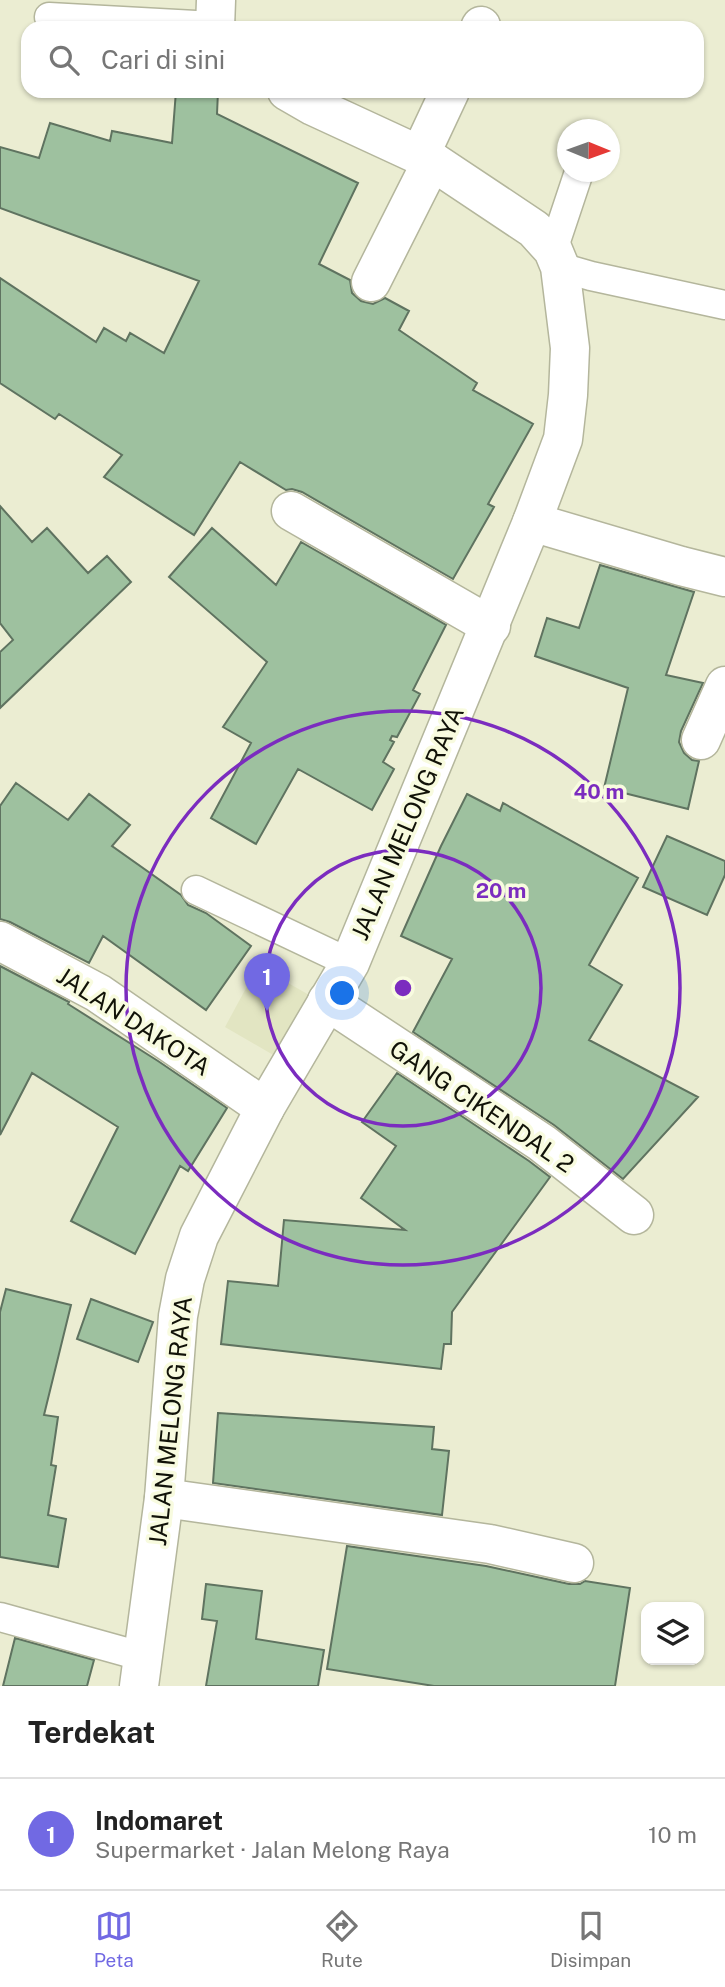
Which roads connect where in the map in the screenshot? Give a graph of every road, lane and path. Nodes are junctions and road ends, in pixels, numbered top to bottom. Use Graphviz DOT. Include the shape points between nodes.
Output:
graph roads {
  1 [pos="49,17"];
  2 [pos="215,18"];
  3 [pos="299,98"];
  4 [pos="448,98"];
  5 [pos="425,165"];
  6 [pos="576,182"];
  7 [pos="557,259"];
  8 [pos="371,282"];
  9 [pos="725,305"];
  10 [pos="291,511"];
  11 [pos="532,522"];
  12 [pos="725,577"];
  13 [pos="491,626"];
  14 [pos="725,686"];
  15 [pos="701,740"];
  16 [pos="195,890"];
  17 [pos="0,940"];
  18 [pos="349,963"];
  19 [pos="327,1001"];
  20 [pos="265,1108"];
  21 [pos="634,1215"];
  22 [pos="163,1498"];
  23 [pos="574,1563"];
  24 [pos="0,1617"];
  25 [pos="141,1671"];
  1 -- 2 [label="lane"];
  3 -- 5 [label="main road"];
  4 -- 5 [label="main road"];
  5 -- 7 [label="main road" via="534,229"];
  5 -- 8 [label="main road"];
  6 -- 7 [label="lane"];
  7 -- 9 [label="lane" via="591,276"];
  7 -- 11 [label="main road, JALAN MELONG RAYA" via="570,348 568,395 563,439"];
  10 -- 13 [label="main road"];
  11 -- 12 [label="main road"];
  11 -- 13 [label="main road, JALAN MELONG RAYA"];
  13 -- 18 [label="main road, JALAN MELONG RAYA"];
  14 -- 15 [label="main road"];
  16 -- 18 [label="lane"];
  17 -- 20 [label="main road, JALAN DAKOTA" via="98,993"];
  18 -- 19 [label="main road, JALAN MELONG RAYA"];
  19 -- 20 [label="main road, JALAN MELONG RAYA"];
  19 -- 21 [label="main road, GANG CIKENDAL 2" via="542,1143"];
  20 -- 22 [label="main road, JALAN MELONG RAYA" via="199,1236 185,1279"];
  22 -- 23 [label="main road" via="490,1544"];
  22 -- 25 [label="main road, JALAN MELONG RAYA"];
  24 -- 25 [label="lane"];
}
